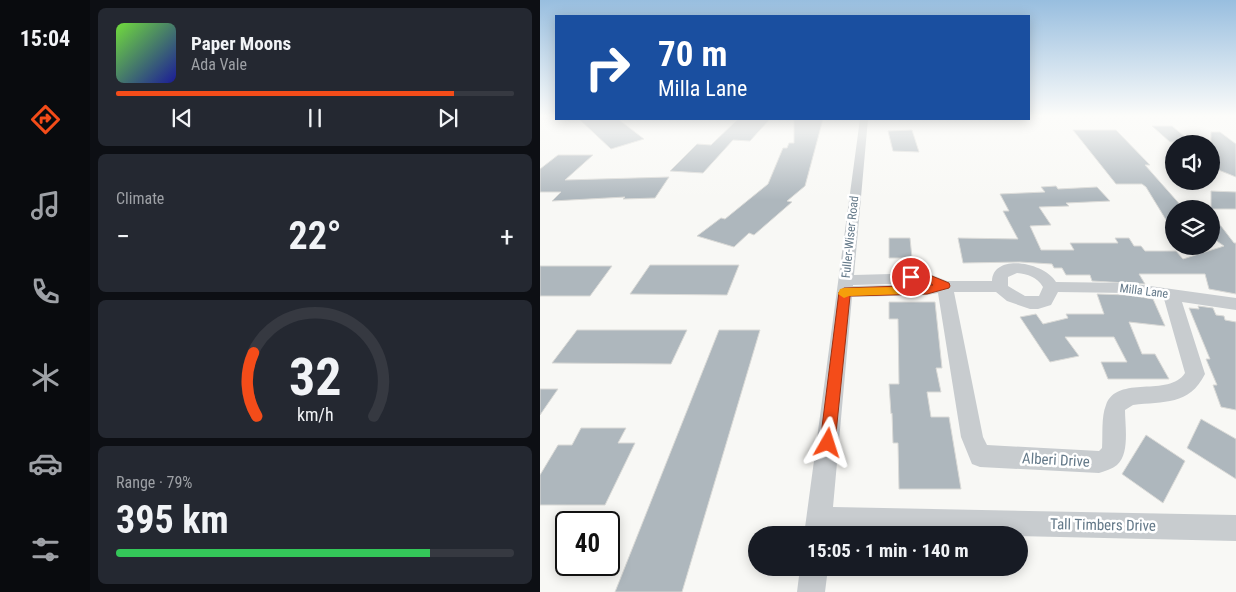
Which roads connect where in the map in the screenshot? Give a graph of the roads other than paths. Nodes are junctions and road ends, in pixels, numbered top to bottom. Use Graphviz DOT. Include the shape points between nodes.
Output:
graph roads {
  1 [pos="861,145"];
  2 [pos="845,286"];
  3 [pos="945,286"];
  4 [pos="1000,287"];
  5 [pos="1051,287"];
  6 [pos="1171,294"];
  7 [pos="1236,304"];
  8 [pos="818,526"];
  9 [pos="1028,528"];
  10 [pos="1236,528"];
  11 [pos="813,576"];
  12 [pos="811,592"];
  1 -- 2 [label="street, Fuller-Wiser Road"];
  2 -- 3 [label="street" via="927,290"];
  2 -- 8 [label="street, Fuller-Wiser Road"];
  3 -- 4 [label="street"];
  3 -- 6 [label="street, Alberi Drive" via="972,438 980,456 1099,462 1113,453 1115,407 1123,399 1182,390 1191,384 1195,374"];
  4 -- 5 [label="street" via="1013,298 1033,303 1046,299 1052,292"];
  4 -- 5 [label="street" via="1003,273 1015,268 1038,272"];
  5 -- 6 [label="street, Milla Lane" via="1128,288"];
  6 -- 7 [label="street, Milla Lane"];
  9 -- 10 [label="street, Tall Timbers Drive"];
  11 -- 12 [label="street"];
}
